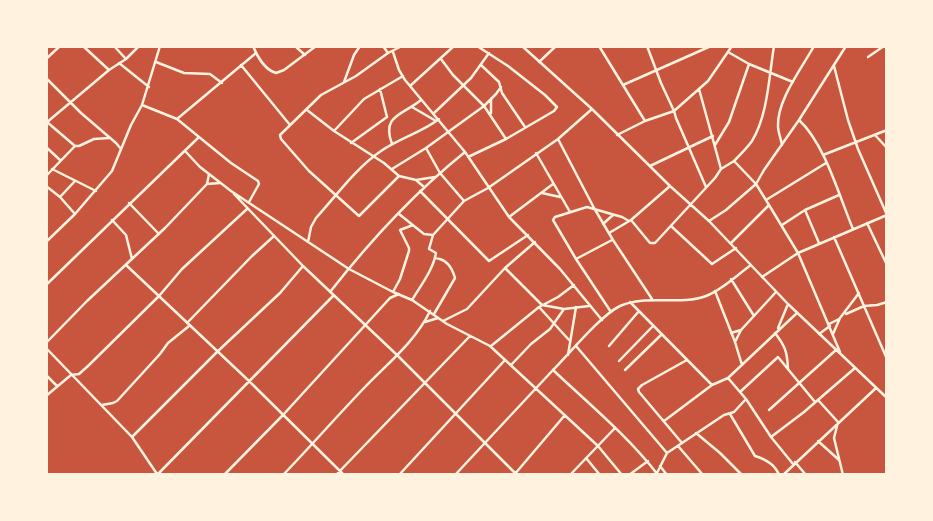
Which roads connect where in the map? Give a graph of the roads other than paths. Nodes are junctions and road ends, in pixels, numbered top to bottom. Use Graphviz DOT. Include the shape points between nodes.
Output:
graph roads {
  1 [pos="60,46"];
  2 [pos="83,46"];
  3 [pos="114,46"];
  4 [pos="139,46"];
  5 [pos="160,46"];
  6 [pos="253,46"];
  7 [pos="295,46"];
  8 [pos="316,46"];
  9 [pos="360,46"];
  10 [pos="383,46"];
  11 [pos="402,46"];
  12 [pos="454,46"];
  13 [pos="477,46"];
  14 [pos="522,46"];
  15 [pos="556,46"];
  16 [pos="599,46"];
  17 [pos="647,46"];
  18 [pos="710,46"];
  19 [pos="732,46"];
  20 [pos="774,46"];
  21 [pos="814,46"];
  22 [pos="846,46"];
  23 [pos="884,46"];
  24 [pos="393,52"];
  25 [pos="728,52"];
  26 [pos="256,53"];
  27 [pos="388,53"];
  28 [pos="489,53"];
  29 [pos="305,55"];
  30 [pos="868,57"];
  31 [pos="46,59"];
  32 [pos="126,59"];
  33 [pos="441,59"];
  34 [pos="156,62"];
  35 [pos="539,62"];
  36 [pos="119,63"];
  37 [pos="749,64"];
  38 [pos="242,65"];
  39 [pos="481,65"];
  40 [pos="834,66"];
  41 [pos="109,70"];
  42 [pos="657,70"];
  43 [pos="770,72"];
  44 [pos="402,76"];
  45 [pos="46,78"];
  46 [pos="344,82"];
  47 [pos="793,82"];
  48 [pos="222,83"];
  49 [pos="623,85"];
  50 [pos="410,86"];
  51 [pos="463,86"];
  52 [pos="149,87"];
  53 [pos="501,87"];
  54 [pos="380,89"];
  55 [pos="699,90"];
  56 [pos="502,93"];
  57 [pos="496,94"];
  58 [pos="491,99"];
  59 [pos="421,100"];
  60 [pos="70,102"];
  61 [pos="142,105"];
  62 [pos="484,106"];
  63 [pos="412,107"];
  64 [pos="592,109"];
  65 [pos="307,110"];
  66 [pos="674,111"];
  67 [pos="433,114"];
  68 [pos="490,114"];
  69 [pos="387,116"];
  70 [pos="177,119"];
  71 [pos="438,120"];
  72 [pos="799,120"];
  73 [pos="390,121"];
  74 [pos="645,121"];
  75 [pos="47,122"];
  76 [pos="290,125"];
  77 [pos="525,127"];
  78 [pos="887,130"];
  79 [pos="334,131"];
  80 [pos="448,131"];
  81 [pos="617,134"];
  82 [pos="875,135"];
  83 [pos="713,136"];
  84 [pos="109,138"];
  85 [pos="199,138"];
  86 [pos="558,139"];
  87 [pos="506,140"];
  88 [pos="124,141"];
  89 [pos="116,143"];
  90 [pos="352,143"];
  91 [pos="856,143"];
  92 [pos="392,144"];
  93 [pos="716,145"];
  94 [pos="75,146"];
  95 [pos="782,146"];
  96 [pos="46,147"];
  97 [pos="689,147"];
  98 [pos="426,148"];
  99 [pos="887,148"];
  100 [pos="121,149"];
  101 [pos="186,152"];
  102 [pos="465,152"];
  103 [pos="536,153"];
  104 [pos="823,155"];
  105 [pos="373,156"];
  106 [pos="468,157"];
  107 [pos="60,160"];
  108 [pos="734,162"];
  109 [pos="826,162"];
  110 [pos="650,166"];
  111 [pos="52,169"];
  112 [pos="392,169"];
  113 [pos="722,169"];
  114 [pos="440,173"];
  115 [pos="209,174"];
  116 [pos="46,176"];
  117 [pos="399,176"];
  118 [pos="435,177"];
  119 [pos="416,180"];
  120 [pos="75,181"];
  121 [pos="221,183"];
  122 [pos="207,184"];
  123 [pos="553,184"];
  124 [pos="756,184"];
  125 [pos="46,186"];
  126 [pos="670,186"];
  127 [pos="424,187"];
  128 [pos="706,187"];
  129 [pos="488,188"];
  130 [pos="547,189"];
  131 [pos="556,190"];
  132 [pos="96,191"];
  133 [pos="231,191"];
  134 [pos="420,191"];
  135 [pos="542,193"];
  136 [pos="839,195"];
  137 [pos="335,196"];
  138 [pos="60,197"];
  139 [pos="561,198"];
  140 [pos="766,200"];
  141 [pos="464,201"];
  142 [pos="249,202"];
  143 [pos="129,203"];
  144 [pos="691,204"];
  145 [pos="769,205"];
  146 [pos="594,208"];
  147 [pos="247,209"];
  148 [pos="805,210"];
  149 [pos="570,212"];
  150 [pos="75,214"];
  151 [pos="399,214"];
  152 [pos="613,215"];
  153 [pos="509,217"];
  154 [pos="446,218"];
  155 [pos="112,220"];
  156 [pos="630,220"];
  157 [pos="709,221"];
  158 [pos="867,223"];
  159 [pos="603,224"];
  160 [pos="413,225"];
  161 [pos="782,225"];
  162 [pos="671,226"];
  163 [pos="852,229"];
  164 [pos="159,234"];
  165 [pos="609,234"];
  166 [pos="432,235"];
  167 [pos="528,235"];
  168 [pos="274,236"];
  169 [pos="834,237"];
  170 [pos="612,240"];
  171 [pos="46,242"];
  172 [pos="308,242"];
  173 [pos="535,242"];
  174 [pos="731,243"];
  175 [pos="819,243"];
  176 [pos="736,248"];
  177 [pos="798,253"];
  178 [pos="435,258"];
  179 [pos="132,259"];
  180 [pos="576,260"];
  181 [pos="126,265"];
  182 [pos="750,265"];
  183 [pos="887,265"];
  184 [pos="303,266"];
  185 [pos="505,268"];
  186 [pos="349,269"];
  187 [pos="762,277"];
  188 [pos="731,279"];
  189 [pos="46,285"];
  190 [pos="574,285"];
  191 [pos="715,291"];
  192 [pos="330,292"];
  193 [pos="392,292"];
  194 [pos="776,292"];
  195 [pos="859,293"];
  196 [pos="400,294"];
  197 [pos="159,296"];
  198 [pos="334,296"];
  199 [pos="390,298"];
  200 [pos="652,299"];
  201 [pos="412,300"];
  202 [pos="630,302"];
  203 [pos="887,302"];
  204 [pos="788,304"];
  205 [pos="541,306"];
  206 [pos="590,306"];
  207 [pos="864,306"];
  208 [pos="576,307"];
  209 [pos="564,309"];
  210 [pos="639,311"];
  211 [pos="430,312"];
  212 [pos="610,312"];
  213 [pos="797,313"];
  214 [pos="434,314"];
  215 [pos="844,314"];
  216 [pos="754,316"];
  217 [pos="439,318"];
  218 [pos="840,318"];
  219 [pos="602,320"];
  220 [pos="443,321"];
  221 [pos="425,322"];
  222 [pos="189,324"];
  223 [pos="554,324"];
  224 [pos="365,325"];
  225 [pos="829,325"];
  226 [pos="653,326"];
  227 [pos="741,330"];
  228 [pos="778,330"];
  229 [pos="731,333"];
  230 [pos="775,333"];
  231 [pos="819,334"];
  232 [pos="833,334"];
  233 [pos="471,335"];
  234 [pos="661,335"];
  235 [pos="570,340"];
  236 [pos="735,342"];
  237 [pos="46,343"];
  238 [pos="490,346"];
  239 [pos="576,346"];
  240 [pos="609,346"];
  241 [pos="46,348"];
  242 [pos="836,350"];
  243 [pos="218,351"];
  244 [pos="840,353"];
  245 [pos="568,355"];
  246 [pos="397,356"];
  247 [pos="887,359"];
  248 [pos="505,360"];
  249 [pos="687,360"];
  250 [pos="618,361"];
  251 [pos="511,365"];
  252 [pos="742,365"];
  253 [pos="855,368"];
  254 [pos="788,369"];
  255 [pos="553,370"];
  256 [pos="625,370"];
  257 [pos="79,374"];
  258 [pos="46,375"];
  259 [pos="71,375"];
  260 [pos="728,378"];
  261 [pos="77,381"];
  262 [pos="249,381"];
  263 [pos="424,383"];
  264 [pos="799,383"];
  265 [pos="712,385"];
  266 [pos="57,386"];
  267 [pos="536,388"];
  268 [pos="876,388"];
  269 [pos="740,392"];
  270 [pos="46,396"];
  271 [pos="887,398"];
  272 [pos="746,399"];
  273 [pos="816,401"];
  274 [pos="102,405"];
  275 [pos="769,410"];
  276 [pos="454,414"];
  277 [pos="730,414"];
  278 [pos="283,415"];
  279 [pos="565,415"];
  280 [pos="664,421"];
  281 [pos="838,422"];
  282 [pos="615,428"];
  283 [pos="696,433"];
  284 [pos="771,437"];
  285 [pos="132,438"];
  286 [pos="818,440"];
  287 [pos="486,443"];
  288 [pos="312,444"];
  289 [pos="680,444"];
  290 [pos="598,446"];
  291 [pos="666,454"];
  292 [pos="586,458"];
  293 [pos="840,460"];
  294 [pos="648,461"];
  295 [pos="794,463"];
  296 [pos="660,466"];
  297 [pos="340,471"];
  298 [pos="574,473"];
  299 [pos="516,474"];
  300 [pos="657,474"];
  301 [pos="157,475"];
  302 [pos="224,475"];
  303 [pos="283,475"];
  304 [pos="336,475"];
  305 [pos="344,475"];
  306 [pos="399,475"];
  307 [pos="455,475"];
  308 [pos="570,475"];
  309 [pos="600,475"];
  310 [pos="622,475"];
  311 [pos="629,475"];
  312 [pos="667,475"];
  313 [pos="703,475"];
  314 [pos="742,475"];
  315 [pos="781,475"];
  316 [pos="806,475"];
  317 [pos="841,475"];
  1 -- 31 [label="street"];
  2 -- 41 [label="street"];
  3 -- 32 [label="street"];
  4 -- 32 [label="street"];
  5 -- 34 [label="street"];
  6 -- 26 [label="street"];
  7 -- 29 [label="street"];
  8 -- 29 [label="street"];
  9 -- 46 [label="street"];
  10 -- 27 [label="street"];
  11 -- 24 [label="street"];
  12 -- 33 [label="street"];
  13 -- 28 [label="street"];
  14 -- 35 [label="street"];
  15 -- 35 [label="street"];
  16 -- 49 [label="street"];
  17 -- 42 [label="street"];
  18 -- 42 [label="street"];
  19 -- 25 [label="street"];
  20 -- 43 [label="street"];
  21 -- 47 [label="street"];
  22 -- 40 [label="street"];
  23 -- 30 [label="street"];
  24 -- 27 [label="street"];
  24 -- 44 [label="street"];
  25 -- 37 [label="street"];
  25 -- 55 [label="street"];
  26 -- 29 [label="street" via="264,65 276,73"];
  26 -- 38 [label="street"];
  27 -- 46 [label="street"];
  28 -- 39 [label="street"];
  28 -- 77 [label="street" via="557,107 554,112"];
  32 -- 36 [label="street"];
  33 -- 50 [label="street"];
  33 -- 51 [label="street"];
  34 -- 48 [label="street" via="184,73 210,74"];
  34 -- 52 [label="street"];
  35 -- 64 [label="street"];
  36 -- 41 [label="street"];
  36 -- 52 [label="street"];
  37 -- 43 [label="street"];
  37 -- 93 [label="street" via="729,122"];
  38 -- 48 [label="street"];
  38 -- 76 [label="street"];
  39 -- 51 [label="street"];
  39 -- 53 [label="street"];
  40 -- 72 [label="street"];
  40 -- 91 [label="street"];
  41 -- 60 [label="street"];
  42 -- 49 [label="street"];
  42 -- 66 [label="street"];
  43 -- 47 [label="street"];
  43 -- 108 [label="street" via="764,109 755,133"];
  44 -- 50 [label="street"];
  44 -- 54 [label="street"];
  45 -- 60 [label="street"];
  46 -- 65 [label="street" via="321,95"];
  47 -- 95 [label="street" via="779,113"];
  48 -- 70 [label="street"];
  49 -- 74 [label="street"];
  50 -- 59 [label="street"];
  51 -- 62 [label="street"];
  51 -- 67 [label="street"];
  52 -- 61 [label="street"];
  53 -- 56 [label="street"];
  53 -- 57 [label="street"];
  54 -- 69 [label="street"];
  54 -- 79 [label="street" via="364,98"];
  55 -- 66 [label="street"];
  55 -- 83 [label="street"];
  56 -- 57 [label="street"];
  56 -- 77 [label="street"];
  57 -- 58 [label="street"];
  58 -- 62 [label="street"];
  58 -- 68 [label="street"];
  59 -- 63 [label="street"];
  59 -- 67 [label="street"];
  60 -- 75 [label="street"];
  60 -- 84 [label="street"];
  61 -- 70 [label="street"];
  61 -- 88 [label="street"];
  62 -- 68 [label="street"];
  62 -- 80 [label="street"];
  63 -- 71 [label="street"];
  63 -- 73 [label="street"];
  64 -- 81 [label="street"];
  64 -- 86 [label="street"];
  65 -- 76 [label="street"];
  65 -- 79 [label="street"];
  66 -- 74 [label="street"];
  66 -- 97 [label="street"];
  67 -- 71 [label="street"];
  68 -- 87 [label="street"];
  69 -- 73 [label="street"];
  69 -- 90 [label="street"];
  70 -- 85 [label="street"];
  71 -- 80 [label="street"];
  71 -- 92 [label="street"];
  72 -- 95 [label="street"];
  72 -- 104 [label="street" via="808,128"];
  73 -- 92 [label="street" via="388,127"];
  74 -- 81 [label="street"];
  75 -- 94 [label="street"];
  76 -- 137 [label="street" via="280,135 281,140"];
  77 -- 87 [label="street"];
  78 -- 82 [label="street"];
  79 -- 90 [label="street"];
  80 -- 98 [label="street"];
  80 -- 102 [label="street"];
  81 -- 110 [label="street"];
  82 -- 91 [label="street"];
  82 -- 99 [label="street"];
  83 -- 93 [label="street"];
  83 -- 97 [label="street"];
  84 -- 89 [label="street"];
  84 -- 94 [label="street"];
  85 -- 101 [label="street"];
  85 -- 142 [label="street" via="258,181"];
  86 -- 103 [label="street"];
  86 -- 146 [label="street"];
  87 -- 106 [label="street"];
  88 -- 89 [label="street"];
  88 -- 100 [label="street"];
  89 -- 100 [label="street"];
  90 -- 105 [label="street"];
  91 -- 104 [label="street"];
  91 -- 158 [label="street" via="887,215"];
  92 -- 105 [label="street"];
  93 -- 113 [label="street"];
  94 -- 107 [label="street"];
  95 -- 124 [label="street"];
  96 -- 107 [label="street"];
  97 -- 110 [label="street"];
  97 -- 128 [label="street"];
  98 -- 112 [label="street"];
  98 -- 114 [label="street"];
  100 -- 132 [label="street" via="112,170"];
  101 -- 115 [label="street"];
  101 -- 143 [label="street"];
  102 -- 106 [label="street"];
  102 -- 114 [label="street"];
  103 -- 123 [label="street"];
  103 -- 129 [label="street"];
  104 -- 109 [label="street"];
  105 -- 112 [label="street"];
  105 -- 137 [label="street"];
  106 -- 129 [label="street"];
  107 -- 111 [label="street"];
  108 -- 113 [label="street"];
  108 -- 124 [label="street"];
  109 -- 136 [label="street"];
  109 -- 140 [label="street"];
  110 -- 126 [label="street"];
  111 -- 116 [label="street"];
  111 -- 120 [label="street"];
  112 -- 117 [label="street"];
  113 -- 128 [label="street"];
  114 -- 118 [label="street"];
  114 -- 141 [label="street"];
  115 -- 121 [label="street"];
  115 -- 122 [label="street"];
  117 -- 119 [label="street"];
  117 -- 137 [label="street" via="359,216"];
  118 -- 119 [label="street"];
  118 -- 127 [label="street"];
  119 -- 127 [label="street"];
  120 -- 132 [label="street"];
  120 -- 138 [label="street"];
  121 -- 122 [label="street"];
  121 -- 133 [label="street"];
  122 -- 164 [label="street"];
  123 -- 130 [label="street"];
  123 -- 131 [label="street"];
  124 -- 140 [label="street"];
  124 -- 157 [label="street"];
  125 -- 138 [label="street"];
  126 -- 144 [label="street"];
  126 -- 156 [label="street"];
  127 -- 134 [label="street"];
  128 -- 144 [label="street"];
  129 -- 141 [label="street"];
  129 -- 153 [label="street"];
  130 -- 131 [label="street"];
  130 -- 135 [label="street"];
  131 -- 139 [label="street"];
  132 -- 150 [label="street"];
  133 -- 142 [label="street"];
  133 -- 147 [label="street"];
  134 -- 151 [label="street"];
  134 -- 154 [label="street"];
  135 -- 139 [label="street"];
  135 -- 153 [label="street"];
  136 -- 148 [label="street"];
  136 -- 163 [label="street"];
  137 -- 172 [label="street" via="313,223"];
  138 -- 150 [label="street"];
  139 -- 149 [label="street"];
  140 -- 145 [label="street"];
  141 -- 154 [label="street"];
  142 -- 172 [label="street"];
  143 -- 155 [label="street"];
  143 -- 164 [label="street"];
  144 -- 157 [label="street"];
  144 -- 162 [label="street"];
  145 -- 161 [label="street"];
  145 -- 174 [label="street"];
  146 -- 149 [label="street"];
  146 -- 152 [label="street"];
  146 -- 159 [label="street"];
  147 -- 168 [label="street"];
  147 -- 197 [label="street" via="196,255"];
  148 -- 161 [label="street"];
  148 -- 175 [label="street"];
  149 -- 180 [label="street" via="553,220"];
  150 -- 171 [label="street"];
  151 -- 160 [label="street"];
  151 -- 186 [label="street"];
  152 -- 156 [label="street"];
  152 -- 159 [label="street"];
  153 -- 167 [label="street"];
  154 -- 166 [label="street"];
  154 -- 167 [label="street" via="489,261"];
  155 -- 179 [label="street" via="126,236"];
  155 -- 189 [label="street"];
  156 -- 162 [label="street" via="652,244"];
  156 -- 165 [label="street"];
  157 -- 174 [label="street"];
  158 -- 163 [label="street"];
  158 -- 183 [label="street"];
  159 -- 165 [label="street"];
  160 -- 166 [label="street" via="424,234"];
  160 -- 193 [label="street" via="400,230 409,251"];
  161 -- 177 [label="street"];
  162 -- 176 [label="street" via="712,264"];
  163 -- 169 [label="street"];
  164 -- 179 [label="street"];
  165 -- 170 [label="street"];
  166 -- 178 [label="street" via="429,249 436,253"];
  167 -- 173 [label="street"];
  168 -- 184 [label="street"];
  168 -- 222 [label="street"];
  169 -- 175 [label="street"];
  169 -- 195 [label="street"];
  170 -- 180 [label="street"];
  170 -- 200 [label="street"];
  172 -- 186 [label="street"];
  173 -- 185 [label="street"];
  173 -- 190 [label="street"];
  174 -- 176 [label="street"];
  175 -- 177 [label="street"];
  176 -- 182 [label="street"];
  177 -- 187 [label="street"];
  177 -- 225 [label="street"];
  178 -- 201 [label="street"];
  178 -- 214 [label="street" via="447,263 455,278"];
  179 -- 181 [label="street"];
  180 -- 212 [label="street"];
  181 -- 197 [label="street"];
  181 -- 237 [label="street"];
  182 -- 187 [label="street"];
  182 -- 188 [label="street"];
  184 -- 192 [label="street"];
  184 -- 243 [label="street" via="280,293"];
  185 -- 205 [label="street"];
  185 -- 220 [label="street" via="467,309"];
  186 -- 192 [label="street"];
  186 -- 193 [label="street"];
  187 -- 194 [label="street"];
  188 -- 191 [label="street"];
  188 -- 216 [label="street"];
  190 -- 205 [label="street"];
  190 -- 206 [label="street"];
  191 -- 200 [label="street" via="692,299"];
  191 -- 229 [label="street"];
  192 -- 198 [label="street"];
  193 -- 196 [label="street"];
  193 -- 199 [label="street"];
  194 -- 204 [label="street"];
  194 -- 216 [label="street"];
  195 -- 207 [label="street"];
  195 -- 215 [label="street"];
  196 -- 199 [label="street"];
  196 -- 201 [label="street"];
  197 -- 222 [label="street"];
  197 -- 257 [label="street"];
  198 -- 224 [label="street"];
  198 -- 262 [label="street"];
  199 -- 224 [label="street"];
  200 -- 202 [label="street"];
  201 -- 211 [label="street"];
  202 -- 210 [label="street"];
  202 -- 212 [label="street"];
  203 -- 207 [label="street"];
  204 -- 213 [label="street"];
  204 -- 228 [label="street"];
  205 -- 209 [label="street"];
  205 -- 223 [label="street"];
  205 -- 238 [label="street"];
  206 -- 208 [label="street"];
  206 -- 219 [label="street"];
  207 -- 215 [label="street"];
  207 -- 247 [label="street"];
  208 -- 209 [label="street"];
  208 -- 235 [label="street"];
  209 -- 223 [label="street"];
  210 -- 226 [label="street"];
  210 -- 240 [label="street"];
  211 -- 214 [label="street"];
  211 -- 221 [label="street"];
  212 -- 219 [label="street"];
  213 -- 228 [label="street"];
  213 -- 231 [label="street"];
  214 -- 217 [label="street"];
  215 -- 218 [label="street"];
  216 -- 227 [label="street"];
  217 -- 220 [label="street"];
  217 -- 221 [label="street"];
  218 -- 225 [label="street"];
  218 -- 232 [label="street"];
  219 -- 239 [label="street"];
  220 -- 233 [label="street"];
  221 -- 246 [label="street"];
  222 -- 243 [label="street"];
  222 -- 274 [label="street" via="168,342 118,400"];
  223 -- 235 [label="street"];
  223 -- 251 [label="street"];
  224 -- 246 [label="street"];
  224 -- 278 [label="street"];
  225 -- 231 [label="street"];
  225 -- 232 [label="street"];
  226 -- 234 [label="street"];
  226 -- 250 [label="street"];
  227 -- 229 [label="street"];
  227 -- 236 [label="street"];
  228 -- 230 [label="street"];
  229 -- 236 [label="street"];
  230 -- 252 [label="street"];
  230 -- 254 [label="street" via="785,346"];
  231 -- 242 [label="street"];
  232 -- 244 [label="street"];
  233 -- 238 [label="street"];
  233 -- 263 [label="street"];
  234 -- 249 [label="street"];
  234 -- 256 [label="street"];
  235 -- 245 [label="street"];
  236 -- 252 [label="street"];
  238 -- 248 [label="street"];
  239 -- 245 [label="street"];
  239 -- 291 [label="street"];
  241 -- 259 [label="street"];
  242 -- 244 [label="street"];
  242 -- 264 [label="street"];
  243 -- 262 [label="street"];
  243 -- 285 [label="street"];
  244 -- 253 [label="street"];
  245 -- 255 [label="street"];
  246 -- 263 [label="street"];
  246 -- 288 [label="street"];
  248 -- 251 [label="street"];
  248 -- 276 [label="street"];
  249 -- 265 [label="street"];
  249 -- 280 [label="street" via="638,389"];
  251 -- 267 [label="street"];
  252 -- 260 [label="street"];
  253 -- 268 [label="street"];
  253 -- 273 [label="street"];
  254 -- 264 [label="street"];
  254 -- 269 [label="street" via="778,358"];
  255 -- 267 [label="street"];
  255 -- 282 [label="street"];
  257 -- 259 [label="street"];
  257 -- 261 [label="street"];
  258 -- 266 [label="street"];
  259 -- 261 [label="street"];
  259 -- 266 [label="street"];
  260 -- 265 [label="street"];
  260 -- 269 [label="street"];
  261 -- 274 [label="street"];
  262 -- 278 [label="street"];
  262 -- 301 [label="street"];
  263 -- 276 [label="street"];
  263 -- 297 [label="street"];
  264 -- 273 [label="street"];
  264 -- 275 [label="street"];
  265 -- 280 [label="street"];
  266 -- 270 [label="street"];
  267 -- 279 [label="street"];
  267 -- 287 [label="street"];
  268 -- 271 [label="street"];
  268 -- 281 [label="street"];
  269 -- 272 [label="street"];
  272 -- 277 [label="street"];
  272 -- 284 [label="street"];
  273 -- 281 [label="street"];
  273 -- 284 [label="street"];
  274 -- 285 [label="street"];
  276 -- 287 [label="street"];
  276 -- 306 [label="street"];
  277 -- 283 [label="street"];
  277 -- 315 [label="street" via="755,456 766,458"];
  278 -- 288 [label="street"];
  278 -- 302 [label="street"];
  279 -- 290 [label="street"];
  279 -- 299 [label="street"];
  280 -- 289 [label="street"];
  281 -- 286 [label="street"];
  281 -- 293 [label="street" via="834,438"];
  282 -- 290 [label="street"];
  282 -- 294 [label="street"];
  283 -- 289 [label="street"];
  283 -- 314 [label="street"];
  284 -- 295 [label="street"];
  285 -- 301 [label="street"];
  286 -- 293 [label="street"];
  286 -- 295 [label="street"];
  287 -- 299 [label="street"];
  287 -- 307 [label="street"];
  288 -- 297 [label="street"];
  288 -- 303 [label="street"];
  289 -- 291 [label="street"];
  289 -- 313 [label="street"];
  290 -- 292 [label="street"];
  290 -- 310 [label="street"];
  291 -- 296 [label="street"];
  292 -- 298 [label="street"];
  292 -- 309 [label="street"];
  293 -- 317 [label="street"];
  294 -- 300 [label="street"];
  294 -- 311 [label="street"];
  295 -- 315 [label="street"];
  295 -- 316 [label="street"];
  296 -- 300 [label="street"];
  296 -- 312 [label="street"];
  297 -- 304 [label="street"];
  297 -- 305 [label="street"];
  298 -- 308 [label="street"];
}
